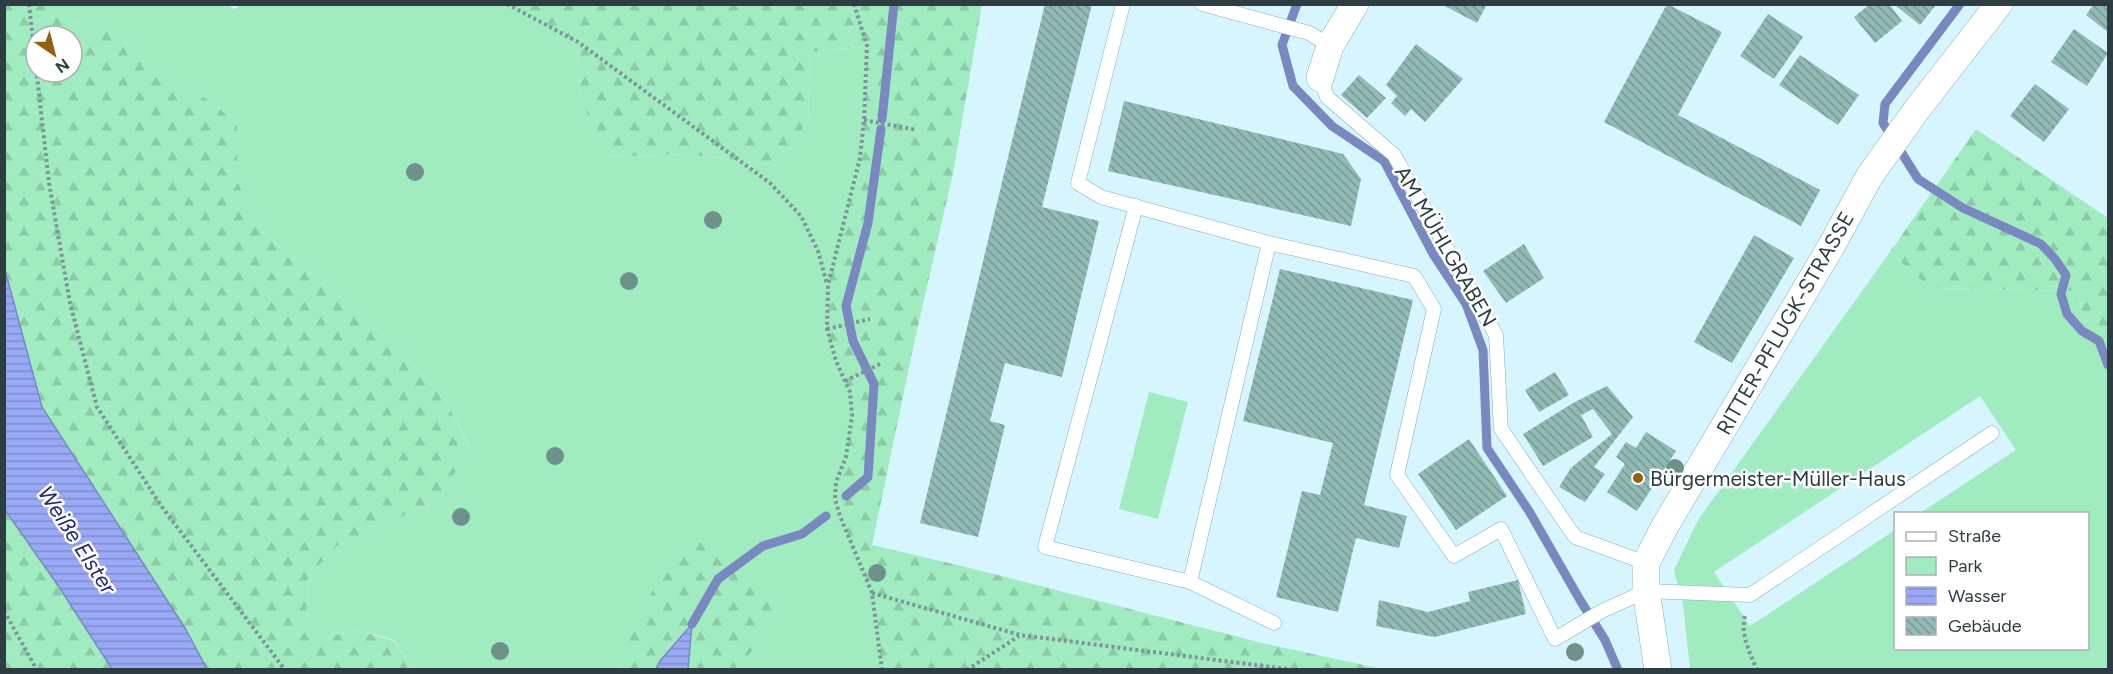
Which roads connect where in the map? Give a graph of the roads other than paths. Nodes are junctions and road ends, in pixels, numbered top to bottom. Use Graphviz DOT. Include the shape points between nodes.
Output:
graph roads {
  1 [pos="1123,4"];
  2 [pos="1202,4"];
  3 [pos="1355,4"];
  4 [pos="1999,4"];
  5 [pos="1320,40"];
  6 [pos="1320,78"];
  7 [pos="1136,206"];
  8 [pos="1269,243"];
  9 [pos="1992,433"];
  10 [pos="1646,563"];
  11 [pos="1190,582"];
  12 [pos="1646,591"];
  13 [pos="1274,623"];
  14 [pos="1658,669"];
  1 -- 7 [label="lane" via="1078,183 1101,197"];
  2 -- 5 [label="lane"];
  3 -- 5 [label="street, AM MÜHLGRABEN"];
  4 -- 10 [label="street, RITTER-PFLUGK-STRASSE" via="1869,177"];
  5 -- 6 [label="street, AM MÜHLGRABEN"];
  6 -- 10 [label="lane, AM MÜHLGRABEN" via="1327,96 1394,155 1496,335 1501,429 1575,537"];
  7 -- 8 [label="lane"];
  7 -- 11 [label="lane" via="1046,547"];
  8 -- 11 [label="lane"];
  8 -- 12 [label="lane" via="1414,276 1434,309 1397,475 1454,556 1501,529 1555,639 1602,610"];
  9 -- 12 [label="lane" via="1750,596"];
  10 -- 12 [label="street, RITTER-PFLUGK-STRASSE"];
  11 -- 13 [label="lane"];
  12 -- 14 [label="street, RITTER-PFLUGK-STRASSE"];
}
